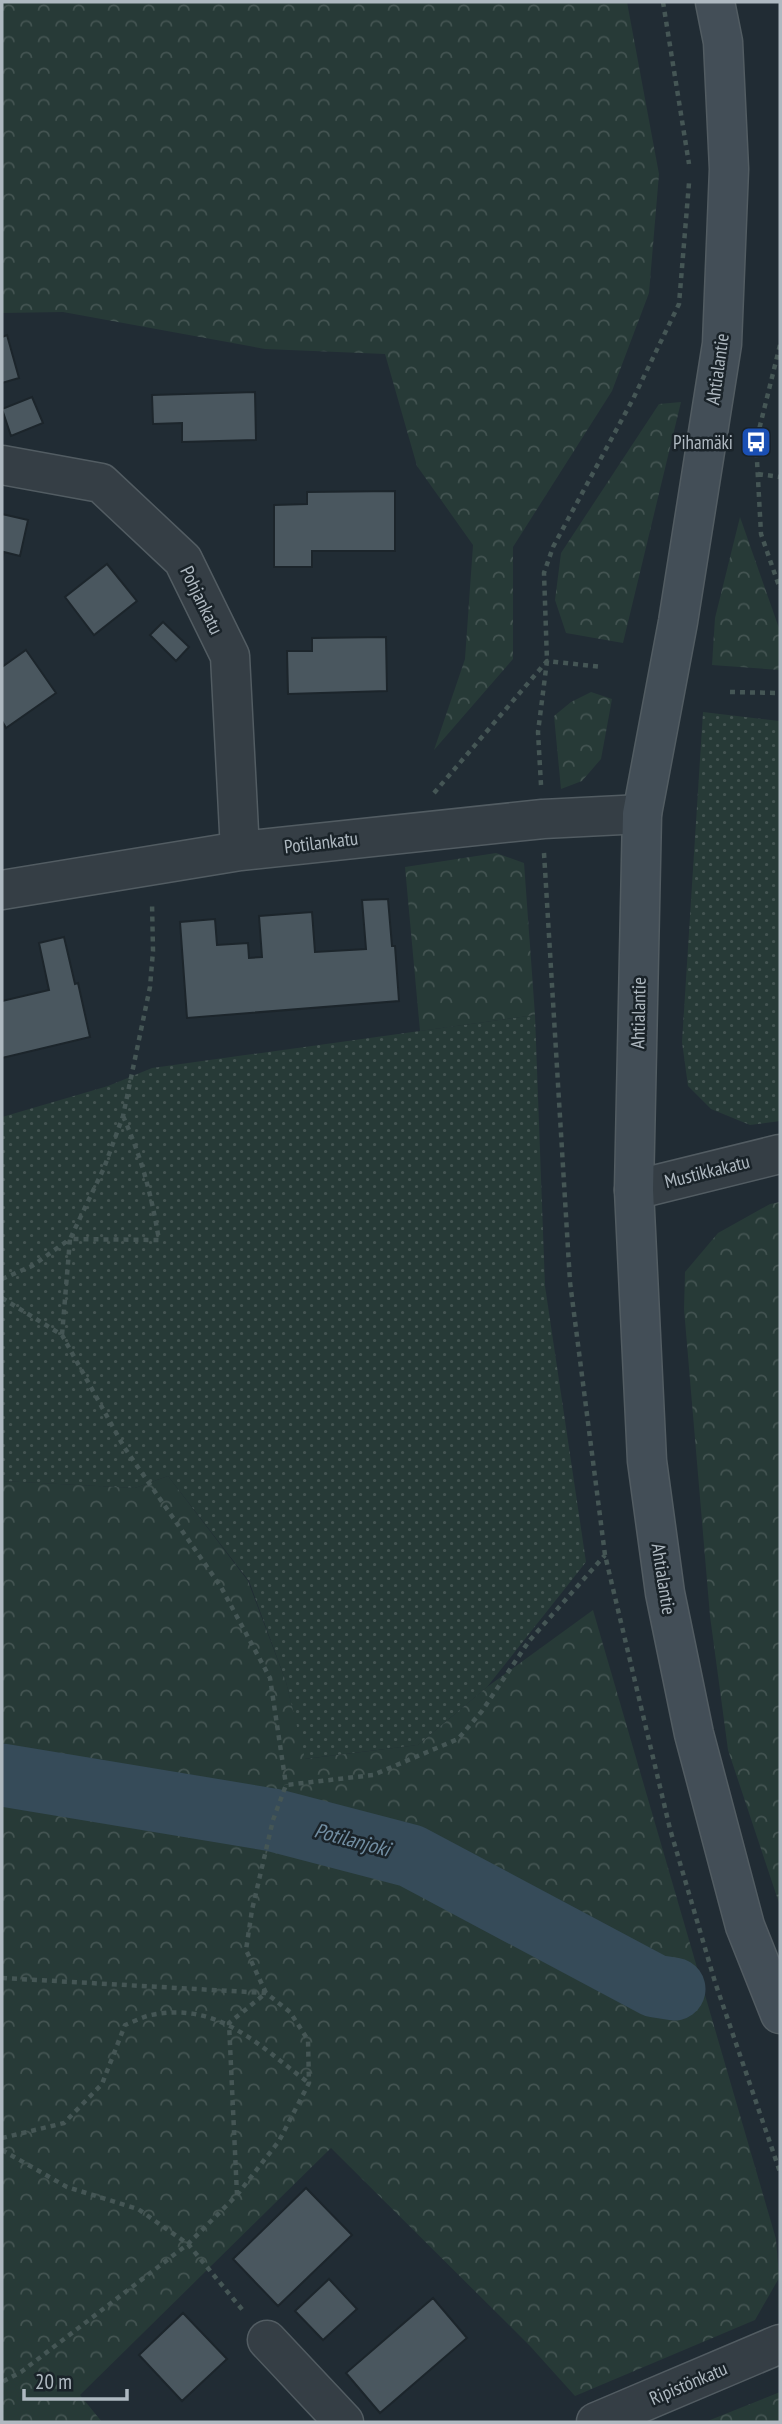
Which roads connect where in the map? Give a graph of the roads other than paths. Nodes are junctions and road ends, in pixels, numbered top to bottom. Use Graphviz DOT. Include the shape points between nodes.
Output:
graph roads {
  1 [pos="715,2"];
  2 [pos="2,465"];
  3 [pos="642,814"];
  4 [pos="240,851"];
  5 [pos="2,890"];
  6 [pos="780,1154"];
  7 [pos="634,1189"];
  8 [pos="780,2014"];
  9 [pos="267,2340"];
  10 [pos="780,2344"];
  11 [pos="344,2422"];
  12 [pos="596,2422"];
  1 -- 3 [label="main road, Ahtialantie" via="723,42 729,169 722,344"];
  2 -- 4 [label="street, Pohjankatu" via="101,483 183,560 230,656"];
  3 -- 4 [label="street, Potilankatu" via="543,819"];
  3 -- 7 [label="main road, Ahtialantie"];
  4 -- 5 [label="street, Potilankatu"];
  6 -- 7 [label="street, Mustikkakatu"];
  7 -- 8 [label="main road, Ahtialantie" via="647,1461 665,1593 694,1734 745,1926"];
  9 -- 11 [label="street"];
  10 -- 12 [label="street, Ripistönkatu"];
}
